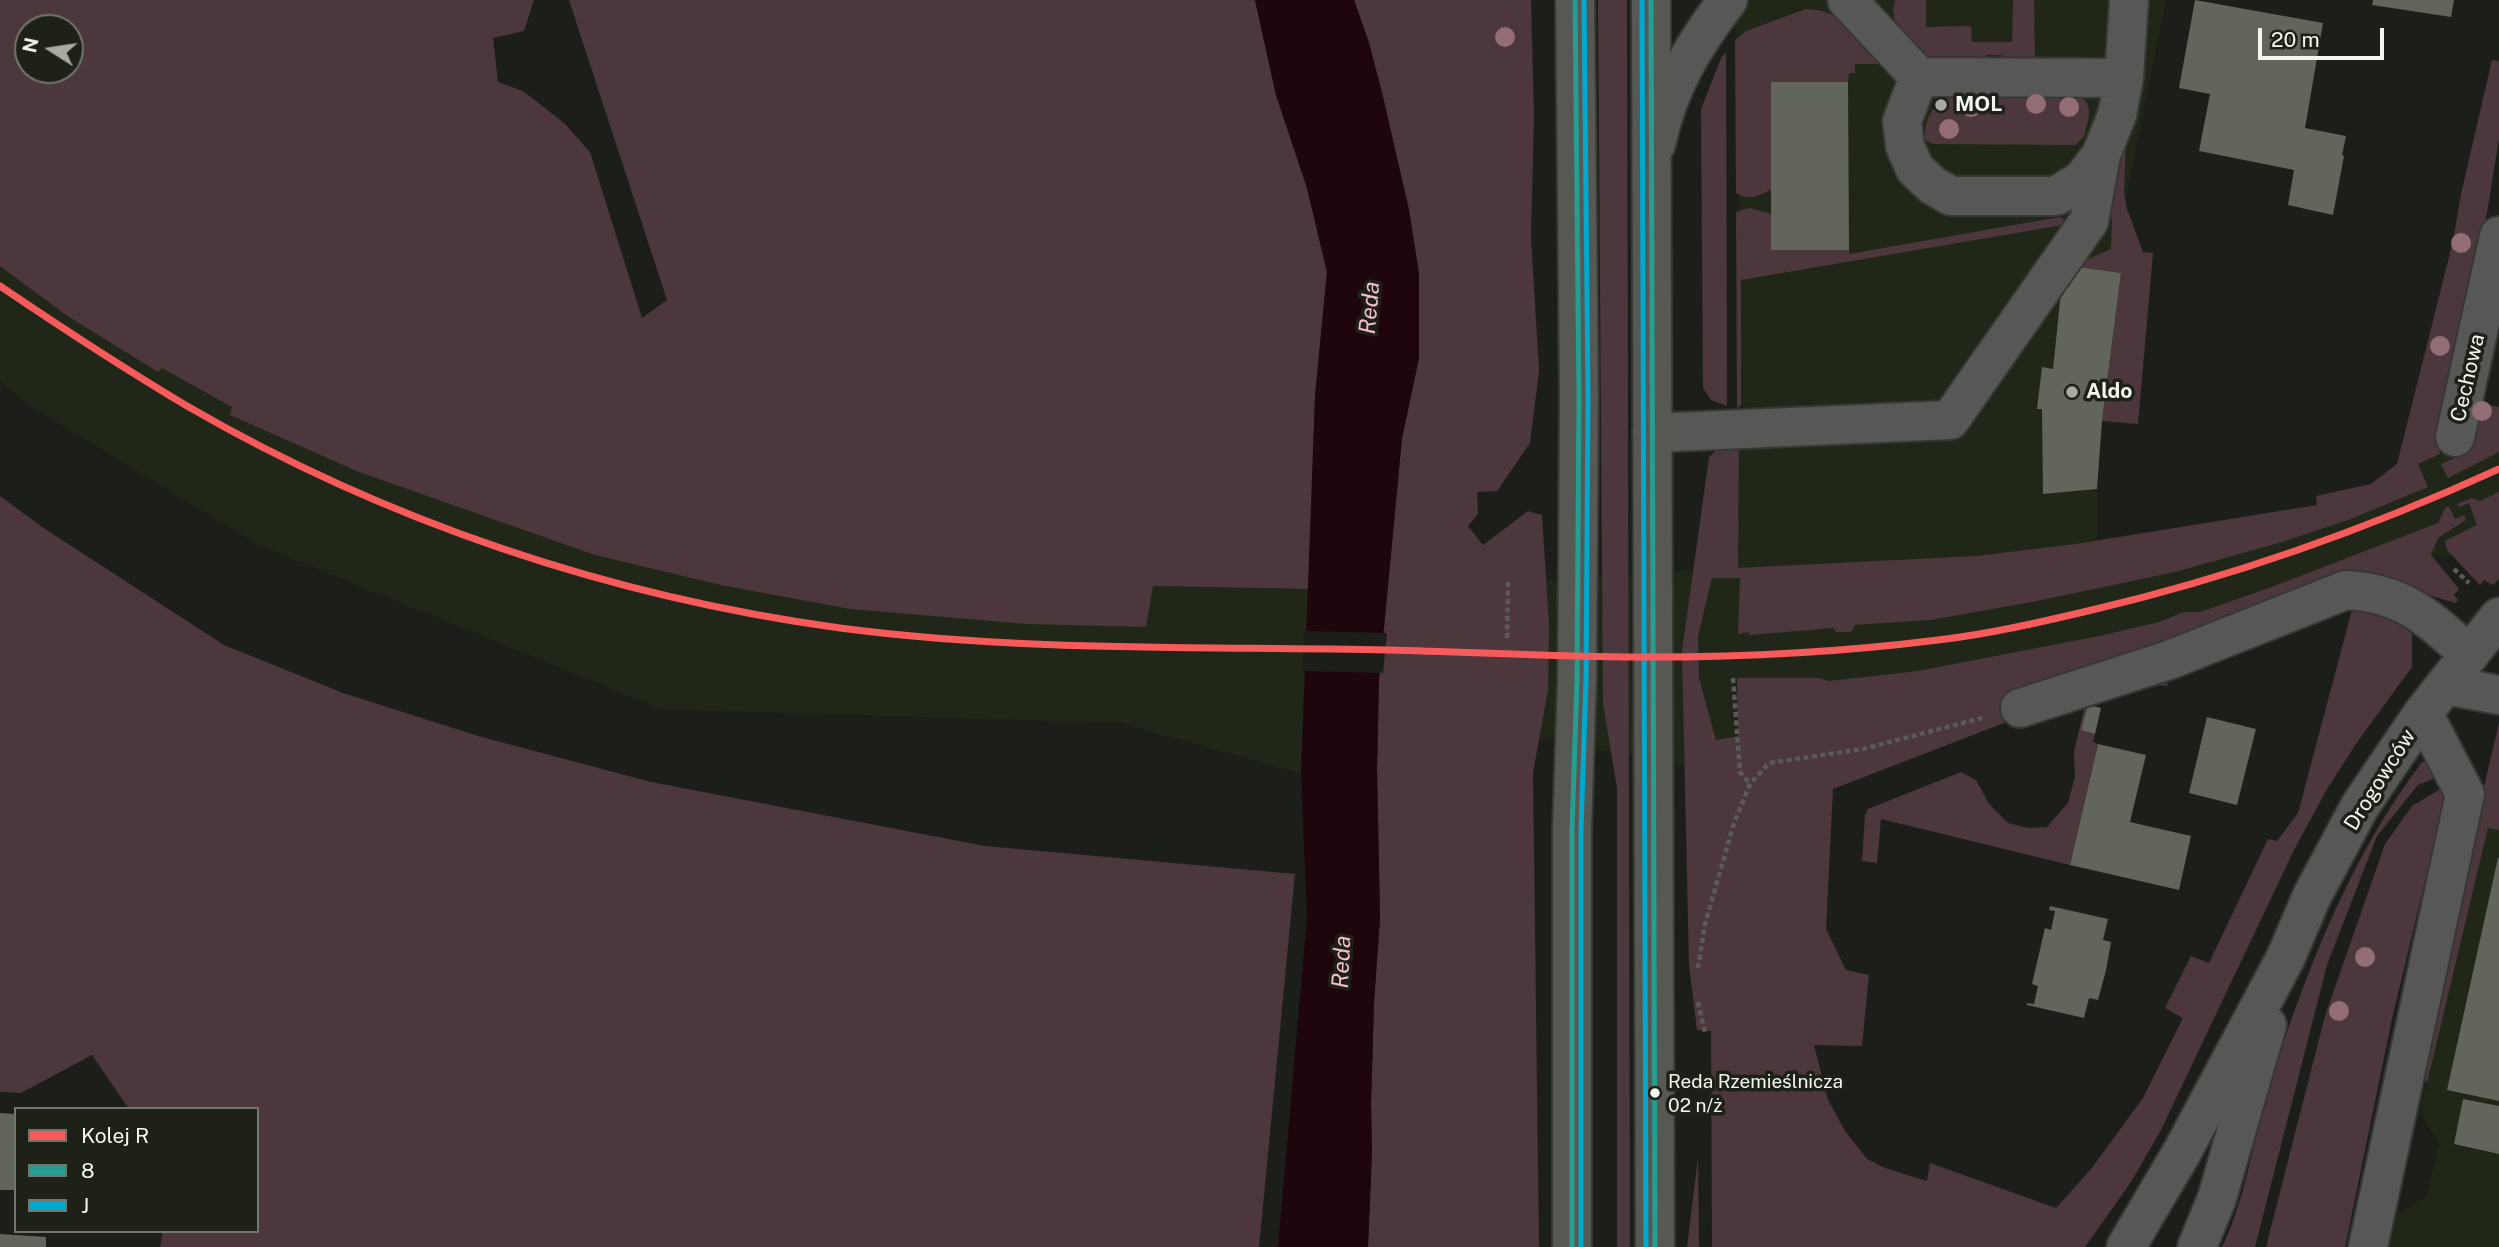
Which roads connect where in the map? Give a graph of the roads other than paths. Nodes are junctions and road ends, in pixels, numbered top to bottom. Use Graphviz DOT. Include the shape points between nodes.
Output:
graph roads {
  1 [pos="1575,0"];
  2 [pos="1651,0"];
  3 [pos="1728,0"];
  4 [pos="1847,0"];
  5 [pos="2129,0"];
  6 [pos="1919,77"];
  7 [pos="2124,78"];
  8 [pos="2101,155"];
  9 [pos="1651,167"];
  10 [pos="2499,236"];
  11 [pos="2493,305"];
  12 [pos="1652,433"];
  13 [pos="2455,438"];
  14 [pos="2499,617"];
  15 [pos="2469,654"];
  16 [pos="2499,695"];
  17 [pos="2434,699"];
  18 [pos="2021,708"];
  19 [pos="2285,959"];
  20 [pos="1572,1247"];
  21 [pos="1654,1247"];
  22 [pos="2126,1247"];
  23 [pos="2197,1247"];
  24 [pos="2368,1247"];
  1 -- 20 [label="main road" via="1579,398"];
  2 -- 9 [label="main road"];
  3 -- 9 [label="street" via="1701,35 1673,88"];
  4 -- 6 [label="street"];
  5 -- 7 [label="street"];
  6 -- 7 [label="street"];
  6 -- 8 [label="street" via="1902,121 1905,146 1915,169 1951,195 2056,196 2082,180"];
  7 -- 8 [label="street" via="2117,115"];
  8 -- 12 [label="street" via="2089,221 1950,420"];
  9 -- 12 [label="main road"];
  10 -- 11 [label="street, Cechowa"];
  11 -- 13 [label="street, Cechowa"];
  12 -- 21 [label="main road"];
  14 -- 15 [label="street, Drogowców"];
  15 -- 17 [label="street, Drogowców"];
  15 -- 18 [label="street" via="2417,610 2371,591 2346,590 2169,660"];
  16 -- 17 [label="street"];
  17 -- 19 [label="street, Drogowców" via="2360,806"];
  17 -- 24 [label="street" via="2465,794"];
  19 -- 22 [label="street, Drogowców"];
  19 -- 23 [label="street, Drogowców" via="2241,1121"];
}
